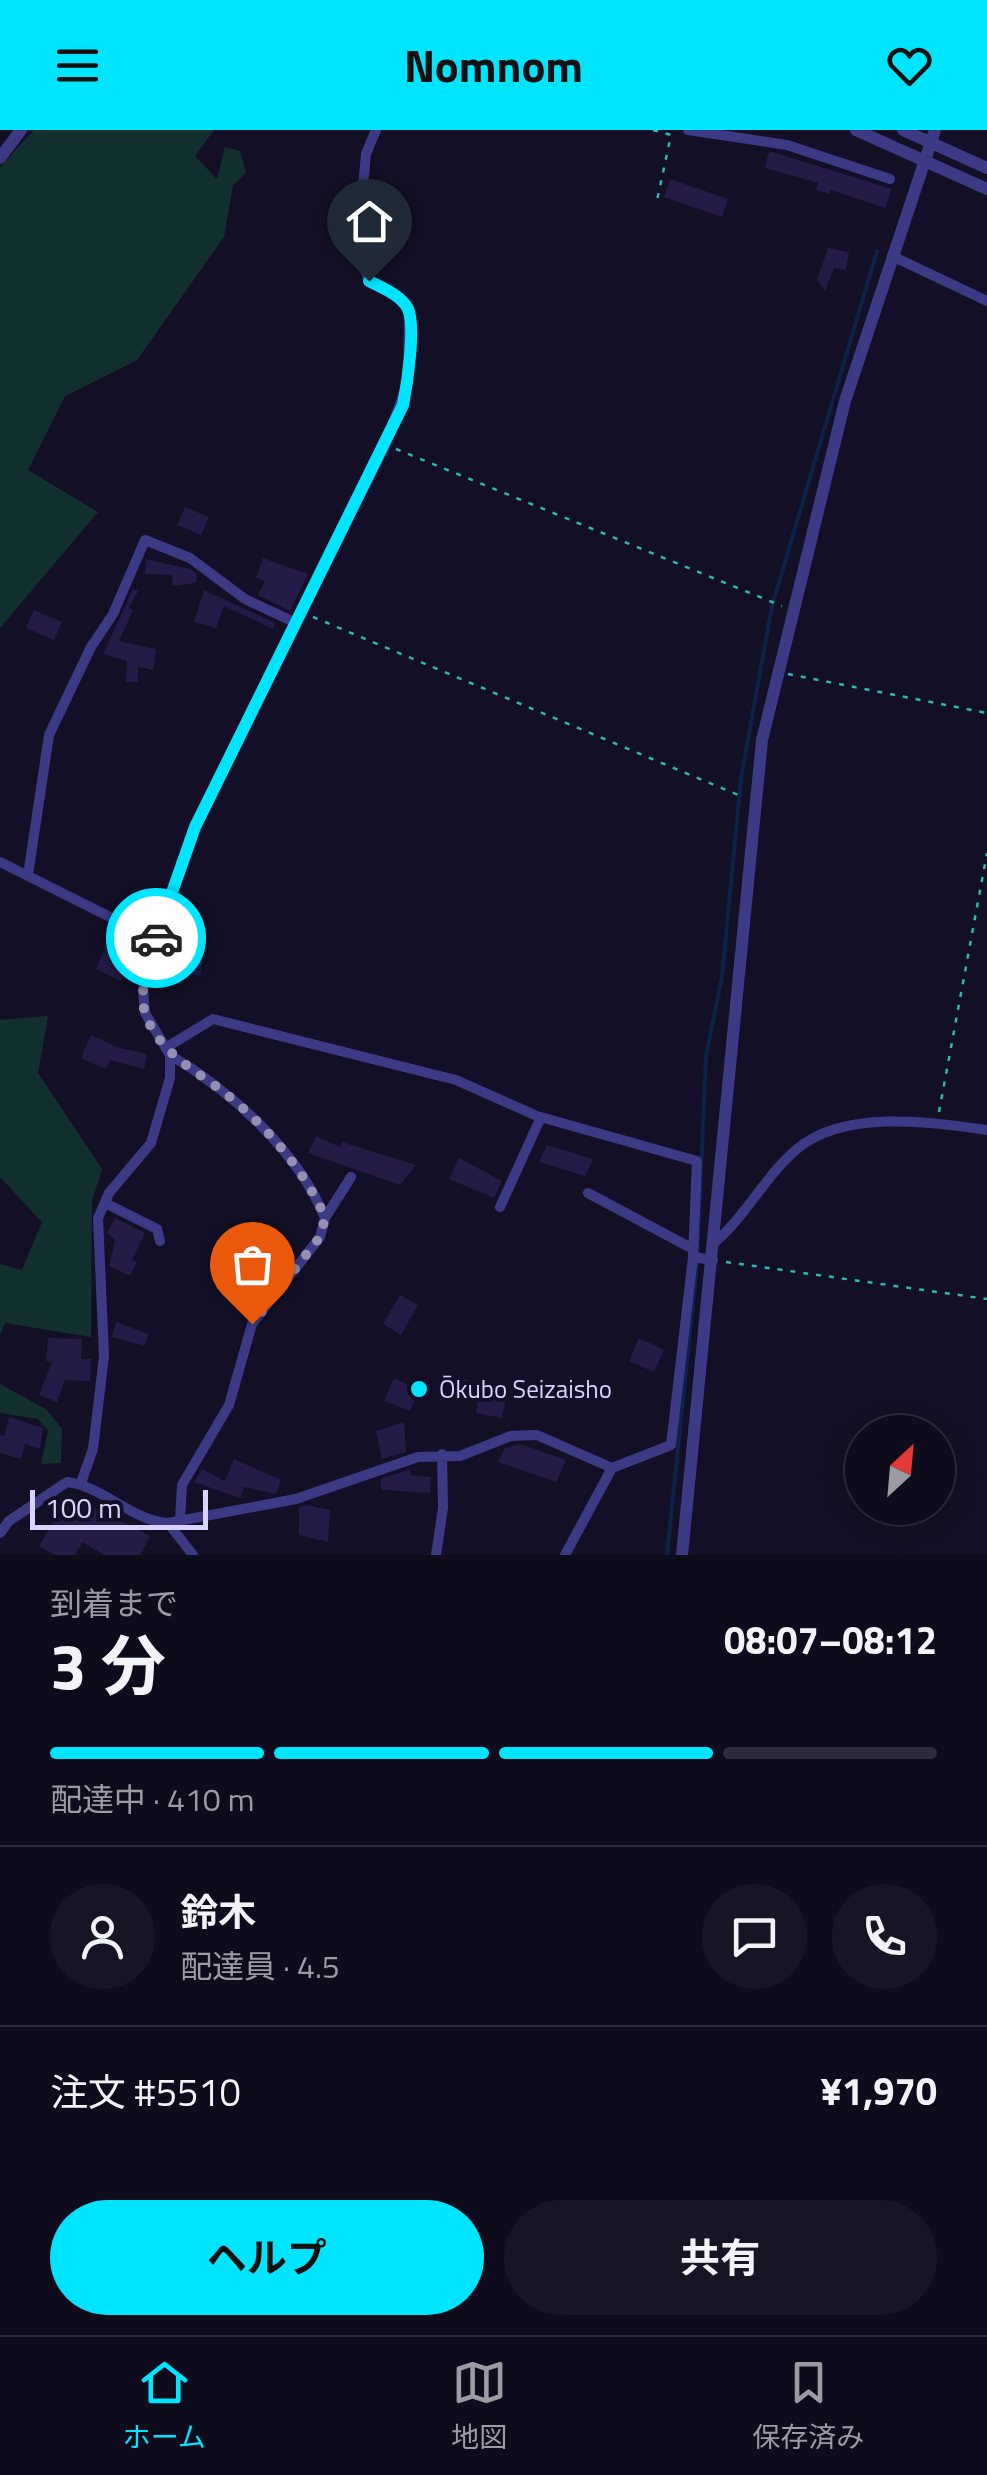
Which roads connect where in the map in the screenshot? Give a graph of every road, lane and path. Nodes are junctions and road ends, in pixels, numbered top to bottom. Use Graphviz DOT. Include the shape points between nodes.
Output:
graph roads {
  1 [pos="21,130"];
  2 [pos="376,130"];
  3 [pos="653,130"];
  4 [pos="688,130"];
  5 [pos="856,130"];
  6 [pos="903,130"];
  7 [pos="672,133"];
  8 [pos="933,136"];
  9 [pos="0,158"];
  10 [pos="925,161"];
  11 [pos="987,168"];
  12 [pos="890,179"];
  13 [pos="987,189"];
  14 [pos="656,205"];
  15 [pos="892,256"];
  16 [pos="987,301"];
  17 [pos="385,445"];
  18 [pos="779,605"];
  19 [pos="299,618"];
  20 [pos="777,672"];
  21 [pos="987,713"];
  22 [pos="740,797"];
  23 [pos="987,853"];
  24 [pos="0,862"];
  25 [pos="28,875"];
  26 [pos="156,940"];
  27 [pos="168,1051"];
  28 [pos="539,1121"];
  29 [pos="936,1124"];
  30 [pos="987,1130"];
  31 [pos="350,1178"];
  32 [pos="588,1193"];
  33 [pos="104,1204"];
  34 [pos="500,1207"];
  35 [pos="325,1218"];
  36 [pos="160,1241"];
  37 [pos="714,1243"];
  38 [pos="700,1256"];
  39 [pos="987,1299"];
  40 [pos="442,1454"];
  41 [pos="612,1468"];
  42 [pos="82,1483"];
  43 [pos="174,1522"];
  44 [pos="0,1533"];
  45 [pos="192,1555"];
  46 [pos="436,1555"];
  47 [pos="565,1555"];
  48 [pos="682,1555"];
  1 -- 9 [label="street"];
  2 -- 17 [label="street" via="366,154 357,250 369,281 409,311 408,382"];
  3 -- 7 [label="path"];
  4 -- 12 [label="street" via="787,144"];
  5 -- 10 [label="street"];
  6 -- 8 [label="street"];
  7 -- 14 [label="path"];
  8 -- 10 [label="street"];
  8 -- 11 [label="street"];
  10 -- 13 [label="street"];
  10 -- 15 [label="street"];
  15 -- 16 [label="street"];
  15 -- 20 [label="street" via="846,401"];
  17 -- 18 [label="path"];
  17 -- 19 [label="street"];
  19 -- 22 [label="path"];
  19 -- 25 [label="street" via="245,599 190,558 145,540 49,736"];
  19 -- 26 [label="street" via="195,827"];
  20 -- 21 [label="path"];
  20 -- 37 [label="street" via="753,800"];
  23 -- 29 [label="path"];
  24 -- 25 [label="street"];
  25 -- 26 [label="street"];
  26 -- 27 [label="street" via="143,989 145,1013"];
  27 -- 28 [label="street" via="213,1019 456,1080"];
  27 -- 33 [label="street" via="170,1078 151,1142"];
  27 -- 35 [label="street" via="228,1096 287,1155"];
  28 -- 34 [label="street"];
  28 -- 38 [label="street" via="698,1161"];
  29 -- 30 [label="street"];
  29 -- 37 [label="street" via="857,1125 822,1134 796,1150"];
  31 -- 35 [label="street"];
  32 -- 38 [label="street"];
  33 -- 36 [label="street" via="157,1230"];
  33 -- 42 [label="street" via="97,1244 104,1356 93,1449"];
  35 -- 43 [label="street" via="320,1237 252,1324 229,1405 182,1485"];
  37 -- 38 [label="street"];
  38 -- 39 [label="path"];
  38 -- 41 [label="street" via="671,1445"];
  38 -- 48 [label="street"];
  40 -- 41 [label="street" via="460,1456 510,1436 537,1436"];
  40 -- 43 [label="street" via="372,1470 296,1499"];
  40 -- 46 [label="street"];
  41 -- 47 [label="street"];
  42 -- 43 [label="street" via="134,1513"];
  42 -- 44 [label="street" via="67,1482"];
  43 -- 45 [label="street"];
}
